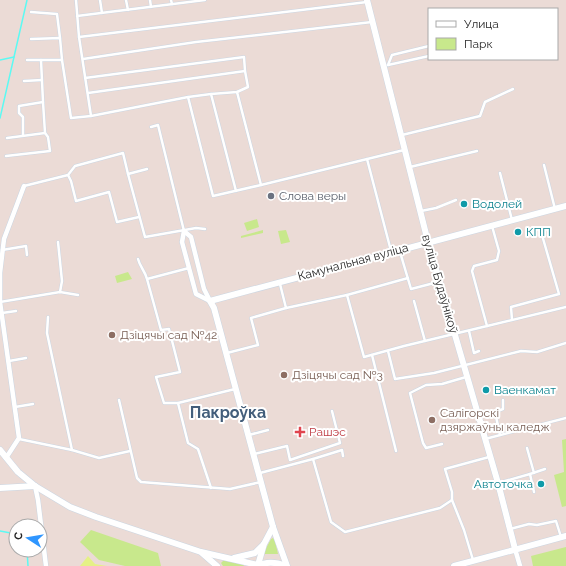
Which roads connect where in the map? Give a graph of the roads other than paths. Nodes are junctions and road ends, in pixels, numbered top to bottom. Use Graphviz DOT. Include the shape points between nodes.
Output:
graph roads {
  1 [pos="76,0"];
  2 [pos="100,0"];
  3 [pos="126,0"];
  4 [pos="150,0"];
  5 [pos="171,0"];
  6 [pos="205,0"];
  7 [pos="191,1"];
  8 [pos="367,1"];
  9 [pos="172,4"];
  10 [pos="151,7"];
  11 [pos="128,10"];
  12 [pos="31,12"];
  13 [pos="102,13"];
  14 [pos="77,16"];
  15 [pos="372,22"];
  16 [pos="79,37"];
  17 [pos="60,38"];
  18 [pos="31,39"];
  19 [pos="428,46"];
  20 [pos="428,56"];
  21 [pos="82,59"];
  22 [pos="27,60"];
  23 [pos="41,60"];
  24 [pos="62,60"];
  25 [pos="386,65"];
  26 [pos="245,71"];
  27 [pos="85,78"];
  28 [pos="42,80"];
  29 [pos="24,81"];
  30 [pos="513,89"];
  31 [pos="237,92"];
  32 [pos="88,93"];
  33 [pos="211,94"];
  34 [pos="188,97"];
  35 [pos="43,102"];
  36 [pos="91,116"];
  37 [pos="151,127"];
  38 [pos="45,133"];
  39 [pos="23,135"];
  40 [pos="401,135"];
  41 [pos="7,138"];
  42 [pos="405,149"];
  43 [pos="477,151"];
  44 [pos="6,156"];
  45 [pos="367,159"];
  46 [pos="544,165"];
  47 [pos="409,167"];
  48 [pos="147,169"];
  49 [pos="500,173"];
  50 [pos="128,174"];
  51 [pos="68,176"];
  52 [pos="261,185"];
  53 [pos="24,186"];
  54 [pos="236,191"];
  55 [pos="456,200"];
  56 [pos="566,206"];
  57 [pos="555,209"];
  58 [pos="421,211"];
  59 [pos="139,217"];
  60 [pos="512,220"];
  61 [pos="492,226"];
  62 [pos="205,230"];
  63 [pos="184,231"];
  64 [pos="542,235"];
  65 [pos="58,242"];
  66 [pos="428,242"];
  67 [pos="399,249"];
  68 [pos="2,250"];
  69 [pos="392,251"];
  70 [pos="28,256"];
  71 [pos="138,259"];
  72 [pos="189,268"];
  73 [pos="408,278"];
  74 [pos="148,279"];
  75 [pos="279,281"];
  76 [pos="440,282"];
  77 [pos="60,292"];
  78 [pos="78,295"];
  79 [pos="347,296"];
  80 [pos="210,301"];
  81 [pos="414,301"];
  82 [pos="0,302"];
  83 [pos="566,307"];
  84 [pos="286,308"];
  85 [pos="16,311"];
  86 [pos="2,313"];
  87 [pos="48,317"];
  88 [pos="512,320"];
  89 [pos="487,326"];
  90 [pos="469,331"];
  91 [pos="455,334"];
  92 [pos="425,341"];
  93 [pos="566,344"];
  94 [pos="388,351"];
  95 [pos="479,351"];
  96 [pos="227,353"];
  97 [pos="372,355"];
  98 [pos="26,358"];
  99 [pos="8,361"];
  100 [pos="464,366"];
  101 [pos="466,377"];
  102 [pos="236,389"];
  103 [pos="119,400"];
  104 [pos="503,400"];
  105 [pos="178,403"];
  106 [pos="33,404"];
  107 [pos="14,407"];
  108 [pos="332,411"];
  109 [pos="566,418"];
  110 [pos="268,430"];
  111 [pos="249,435"];
  112 [pos="500,435"];
  113 [pos="19,438"];
  114 [pos="485,439"];
  115 [pos="442,444"];
  116 [pos="527,448"];
  117 [pos="0,450"];
  118 [pos="72,450"];
  119 [pos="130,451"];
  120 [pos="396,451"];
  121 [pos="254,454"];
  122 [pos="343,456"];
  123 [pos="489,457"];
  124 [pos="6,458"];
  125 [pos="313,459"];
  126 [pos="545,470"];
  127 [pos="534,473"];
  128 [pos="259,474"];
  129 [pos="530,474"];
  130 [pos="261,482"];
  131 [pos="498,483"];
  132 [pos="35,486"];
  133 [pos="0,488"];
  134 [pos="210,488"];
  135 [pos="534,492"];
  136 [pos="452,500"];
  137 [pos="273,527"];
  138 [pos="510,529"];
  139 [pos="564,536"];
  140 [pos="264,544"];
  141 [pos="515,549"];
  142 [pos="201,552"];
  143 [pos="233,558"];
  144 [pos="473,561"];
  145 [pos="257,565"];
  146 [pos="46,566"];
  147 [pos="217,566"];
  148 [pos="287,566"];
  149 [pos="454,566"];
  150 [pos="520,566"];
  1 -- 14 [label="lane"];
  2 -- 13 [label="lane"];
  3 -- 11 [label="lane"];
  4 -- 10 [label="lane"];
  5 -- 9 [label="lane"];
  6 -- 7 [label="lane"];
  7 -- 9 [label="lane"];
  8 -- 15 [label="street, вуліца Будаўнікоў"];
  8 -- 16 [label="lane"];
  9 -- 10 [label="lane"];
  10 -- 11 [label="lane"];
  11 -- 13 [label="lane"];
  12 -- 17 [label="lane" via="57,14"];
  13 -- 14 [label="lane"];
  14 -- 16 [label="lane"];
  15 -- 21 [label="lane" via="196,42"];
  15 -- 25 [label="street, вуліца Будаўнікоў"];
  16 -- 21 [label="lane"];
  17 -- 18 [label="lane"];
  17 -- 24 [label="lane"];
  19 -- 25 [label="lane" via="392,55"];
  20 -- 25 [label="lane"];
  21 -- 27 [label="lane"];
  22 -- 23 [label="lane"];
  23 -- 24 [label="lane"];
  23 -- 28 [label="lane"];
  24 -- 36 [label="lane" via="71,118"];
  25 -- 40 [label="street, вуліца Будаўнікоў"];
  26 -- 27 [label="lane" via="244,57"];
  26 -- 31 [label="lane" via="248,87"];
  26 -- 32 [label="lane"];
  27 -- 32 [label="lane"];
  28 -- 29 [label="lane"];
  28 -- 35 [label="lane"];
  30 -- 40 [label="lane" via="485,102 480,116"];
  31 -- 33 [label="lane"];
  31 -- 52 [label="lane"];
  32 -- 36 [label="lane"];
  33 -- 34 [label="lane"];
  33 -- 54 [label="lane"];
  34 -- 36 [label="lane"];
  34 -- 54 [label="lane" via="213,196"];
  35 -- 38 [label="lane"];
  35 -- 39 [label="lane" via="19,106 19,113 24,117"];
  37 -- 63 [label="lane" via="158,125"];
  38 -- 39 [label="lane"];
  38 -- 44 [label="lane" via="50,151"];
  39 -- 41 [label="lane"];
  40 -- 42 [label="street, вуліца Будаўнікоў"];
  42 -- 45 [label="lane"];
  42 -- 47 [label="street, вуліца Будаўнікоў"];
  43 -- 47 [label="lane"];
  45 -- 52 [label="lane"];
  45 -- 69 [label="lane"];
  46 -- 57 [label="lane"];
  47 -- 58 [label="street, вуліца Будаўнікоў"];
  48 -- 50 [label="lane"];
  49 -- 60 [label="lane"];
  50 -- 51 [label="lane" via="123,153 75,166"];
  50 -- 59 [label="lane"];
  51 -- 53 [label="lane"];
  51 -- 59 [label="lane" via="76,201 109,192 117,222"];
  52 -- 54 [label="lane"];
  53 -- 68 [label="street"];
  55 -- 58 [label="lane"];
  56 -- 57 [label="street, Камунальная вуліца"];
  57 -- 60 [label="street, Камунальная вуліца"];
  58 -- 66 [label="street, вуліца Будаўнікоў"];
  59 -- 63 [label="lane" via="145,237"];
  60 -- 61 [label="street, Камунальная вуліца"];
  61 -- 66 [label="street, Камунальная вуліца"];
  61 -- 89 [label="lane" via="499,251 497,260 474,266 472,271"];
  62 -- 63 [label="lane" via="196,228"];
  63 -- 72 [label="street" via="182,242"];
  63 -- 80 [label="street" via="191,237 204,289"];
  64 -- 88 [label="lane" via="559,294 511,308"];
  65 -- 77 [label="lane" via="62,281"];
  66 -- 67 [label="street, Камунальная вуліца"];
  66 -- 76 [label="street, вуліца Будаўнікоў"];
  67 -- 69 [label="street, Камунальная вуліца"];
  67 -- 73 [label="lane"];
  68 -- 70 [label="lane" via="26,246"];
  68 -- 82 [label="street"];
  69 -- 75 [label="street, Камунальная вуліца"];
  71 -- 74 [label="lane"];
  72 -- 74 [label="lane"];
  72 -- 80 [label="street" via="196,294"];
  73 -- 76 [label="lane" via="411,289"];
  73 -- 79 [label="lane"];
  74 -- 105 [label="lane" via="161,330 169,329 180,372 156,377 164,403"];
  75 -- 80 [label="street, Камунальная вуліца"];
  75 -- 84 [label="lane"];
  76 -- 91 [label="street, вуліца Будаўнікоў"];
  77 -- 78 [label="lane"];
  77 -- 82 [label="lane"];
  79 -- 84 [label="lane"];
  79 -- 97 [label="lane" via="364,357"];
  80 -- 96 [label="street"];
  81 -- 92 [label="lane"];
  82 -- 86 [label="street"];
  83 -- 88 [label="lane"];
  84 -- 96 [label="lane" via="251,318 258,345"];
  85 -- 86 [label="lane"];
  86 -- 99 [label="street"];
  87 -- 118 [label="lane" via="47,333"];
  88 -- 89 [label="lane"];
  89 -- 90 [label="lane"];
  90 -- 91 [label="lane"];
  90 -- 95 [label="lane" via="474,353"];
  91 -- 92 [label="lane"];
  91 -- 100 [label="street, вуліца Будаўнікоў"];
  92 -- 94 [label="lane"];
  93 -- 100 [label="lane" via="537,352 521,351"];
  94 -- 97 [label="lane"];
  94 -- 100 [label="lane" via="395,379 434,374"];
  96 -- 102 [label="street"];
  97 -- 120 [label="lane"];
  98 -- 99 [label="lane"];
  99 -- 107 [label="street"];
  100 -- 101 [label="street, вуліца Будаўнікоў"];
  101 -- 114 [label="street, вуліца Будаўнікоў"];
  101 -- 115 [label="lane" via="442,384 426,385 410,393 426,448"];
  102 -- 105 [label="lane"];
  102 -- 111 [label="street"];
  103 -- 119 [label="lane"];
  104 -- 112 [label="lane" via="503,409 495,412"];
  105 -- 134 [label="lane" via="188,443 198,449"];
  106 -- 107 [label="lane"];
  107 -- 113 [label="street"];
  108 -- 121 [label="lane" via="340,443 290,460 287,446"];
  109 -- 112 [label="lane"];
  110 -- 111 [label="lane"];
  111 -- 121 [label="street"];
  112 -- 114 [label="lane"];
  113 -- 118 [label="lane"];
  113 -- 124 [label="street"];
  114 -- 123 [label="street, вуліца Будаўнікоў"];
  116 -- 127 [label="lane"];
  117 -- 124 [label="street"];
  118 -- 119 [label="lane" via="99,458"];
  119 -- 134 [label="lane" via="137,478 142,482"];
  121 -- 128 [label="street"];
  122 -- 125 [label="lane" via="342,450"];
  123 -- 131 [label="street, вуліца Будаўнікоў"];
  123 -- 136 [label="lane" via="446,469"];
  124 -- 132 [label="street"];
  125 -- 128 [label="lane"];
  125 -- 136 [label="lane" via="331,522 345,532 440,508"];
  126 -- 127 [label="lane"];
  127 -- 129 [label="lane"];
  128 -- 130 [label="street"];
  129 -- 131 [label="lane"];
  129 -- 135 [label="lane"];
  130 -- 134 [label="lane" via="230,489"];
  130 -- 137 [label="street"];
  131 -- 138 [label="street, вуліца Будаўнікоў"];
  132 -- 133 [label="street"];
  132 -- 142 [label="street" via="70,507"];
  132 -- 146 [label="street"];
  136 -- 144 [label="lane"];
  137 -- 140 [label="street"];
  137 -- 148 [label="street"];
  138 -- 139 [label="lane" via="556,521"];
  138 -- 141 [label="street, вуліца Будаўнікоў"];
  139 -- 141 [label="street"];
  140 -- 143 [label="street" via="255,553"];
  140 -- 145 [label="street"];
  141 -- 144 [label="street"];
  141 -- 150 [label="street, вуліца Будаўнікоў"];
  142 -- 143 [label="street"];
  142 -- 147 [label="street"];
  143 -- 145 [label="street"];
  144 -- 149 [label="street"];
  145 -- 148 [label="street" via="268,562"];
}
